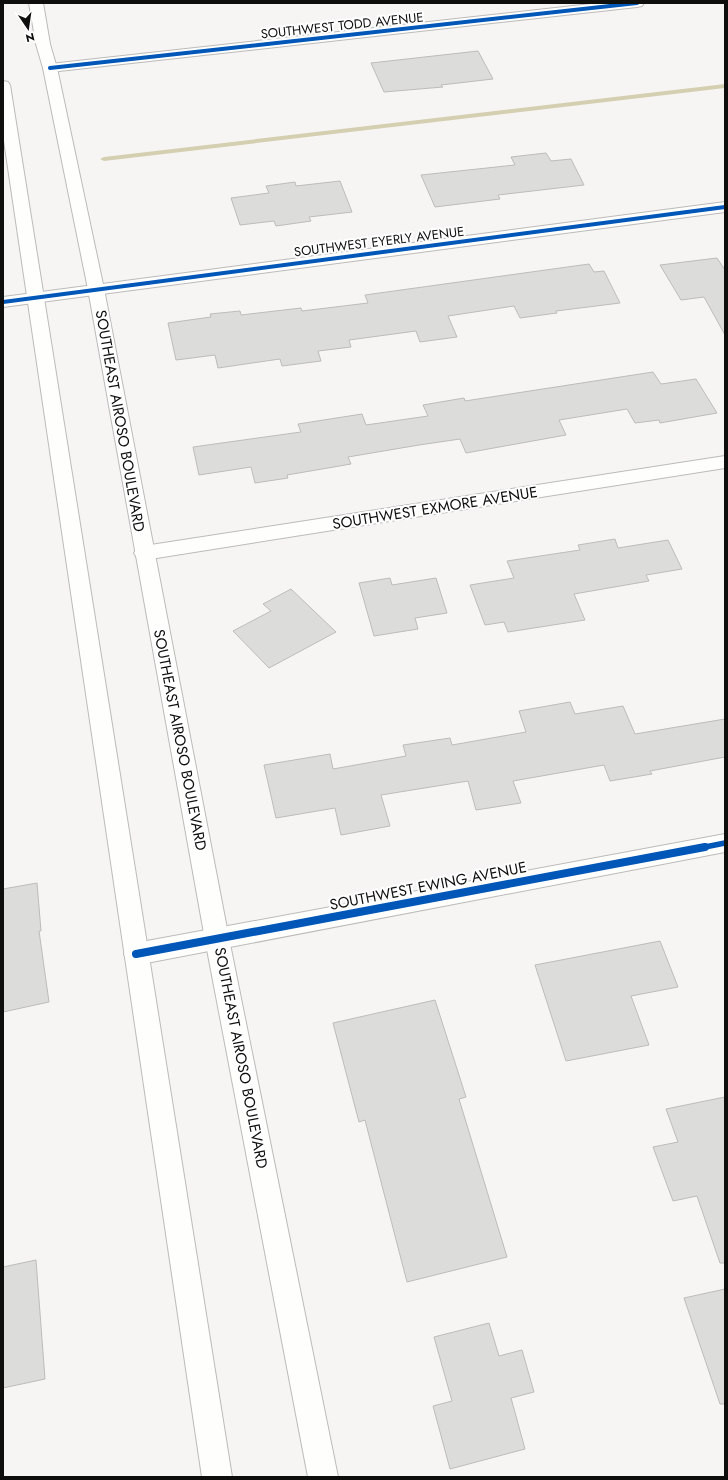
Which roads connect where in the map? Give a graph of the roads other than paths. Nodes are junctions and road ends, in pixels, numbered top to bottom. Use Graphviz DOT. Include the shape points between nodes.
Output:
graph roads {
  1 [pos="36,3"];
  2 [pos="637,3"];
  3 [pos="50,68"];
  4 [pos="3,84"];
  5 [pos="725,207"];
  6 [pos="96,289"];
  7 [pos="36,298"];
  8 [pos="3,302"];
  9 [pos="725,462"];
  10 [pos="144,553"];
  11 [pos="724,845"];
  12 [pos="217,938"];
  13 [pos="136,954"];
  14 [pos="217,1477"];
  15 [pos="322,1477"];
  1 -- 3 [label="main road, SOUTHEAST AIROSO BOULEVARD"];
  2 -- 3 [label="main road, SOUTHWEST TODD AVENUE"];
  3 -- 6 [label="main road, SOUTHEAST AIROSO BOULEVARD"];
  4 -- 7 [label="main road"];
  5 -- 6 [label="main road, SOUTHWEST EYERLY AVENUE"];
  6 -- 7 [label="main road, SOUTHWEST EYERLY AVENUE"];
  6 -- 10 [label="main road, SOUTHEAST AIROSO BOULEVARD"];
  7 -- 8 [label="main road, SOUTHWEST EYERLY AVENUE"];
  7 -- 13 [label="main road"];
  9 -- 10 [label="main road, SOUTHWEST EXMORE AVENUE"];
  10 -- 12 [label="main road, SOUTHEAST AIROSO BOULEVARD"];
  11 -- 12 [label="main road, SOUTHWEST EWING AVENUE"];
  12 -- 13 [label="main road, SOUTHWEST EWING AVENUE"];
  12 -- 15 [label="main road, SOUTHEAST AIROSO BOULEVARD"];
  13 -- 14 [label="main road"];
}
